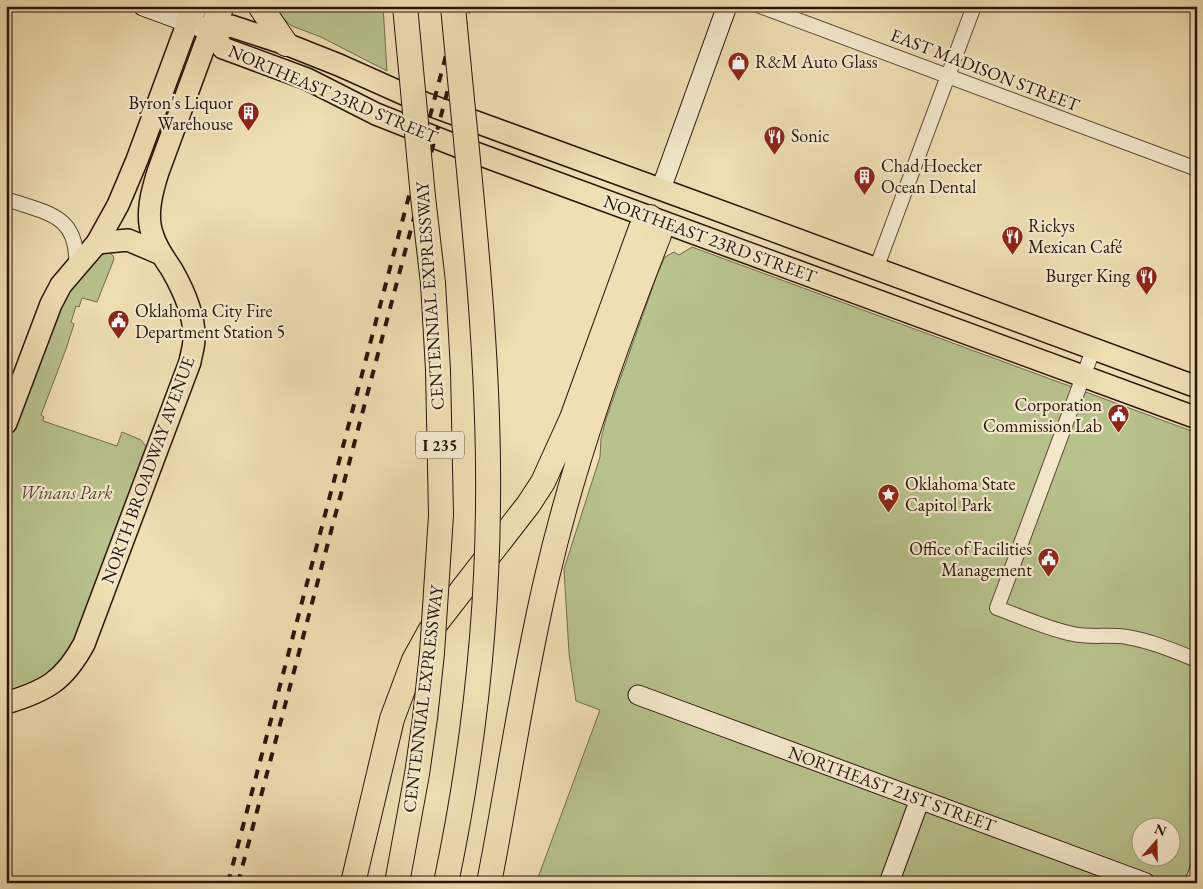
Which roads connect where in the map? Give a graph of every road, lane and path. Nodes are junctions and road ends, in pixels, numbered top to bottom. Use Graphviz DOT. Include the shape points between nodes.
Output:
graph roads {
  1 [pos="143,6"];
  2 [pos="222,6"];
  3 [pos="260,6"];
  4 [pos="406,6"];
  5 [pos="453,6"];
  6 [pos="727,6"];
  7 [pos="760,6"];
  8 [pos="974,6"];
  9 [pos="192,14"];
  10 [pos="210,31"];
  11 [pos="286,44"];
  12 [pos="947,75"];
  13 [pos="1197,169"];
  14 [pos="661,189"];
  15 [pos="6,199"];
  16 [pos="650,217"];
  17 [pos="97,243"];
  18 [pos="161,254"];
  19 [pos="76,266"];
  20 [pos="876,269"];
  21 [pos="1093,350"];
  22 [pos="1082,376"];
  23 [pos="1197,387"];
  24 [pos="1197,418"];
  25 [pos="6,423"];
  26 [pos="1197,660"];
  27 [pos="638,695"];
  28 [pos="6,703"];
  29 [pos="920,799"];
  30 [pos="1197,869"];
  31 [pos="353,883"];
  32 [pos="398,883"];
  33 [pos="446,883"];
  34 [pos="490,883"];
  35 [pos="889,883"];
  36 [pos="1146,883"];
  37 [pos="1192,883"];
  1 -- 9 [label="street"];
  2 -- 10 [label="highway"];
  3 -- 11 [label="highway"];
  4 -- 32 [label="highway, CENTENNIAL EXPRESSWAY / I 235, bridge" via="434,302 441,515 426,709"];
  5 -- 33 [label="highway, I 235, bridge" via="483,322 488,505 485,587 473,719"];
  6 -- 14 [label="street"];
  7 -- 12 [label="street, EAST MADISON STREET"];
  8 -- 12 [label="street"];
  9 -- 10 [label="street"];
  9 -- 17 [label="main road" via="137,160"];
  10 -- 11 [label="main road, NORTHEAST 23RD STREET" via="231,26"];
  10 -- 16 [label="main road, NORTHEAST 23RD STREET" via="223,48 307,79 376,114"];
  10 -- 18 [label="main road, NORTH BROADWAY AVENUE" via="153,189 152,235"];
  11 -- 14 [label="main road, NORTHEAST 23RD STREET" via="424,104"];
  12 -- 13 [label="street, EAST MADISON STREET"];
  12 -- 20 [label="street"];
  14 -- 16 [label="main road"];
  14 -- 20 [label="main road, NORTHEAST 23RD STREET"];
  15 -- 19 [label="street" via="62,220 75,240"];
  16 -- 22 [label="main road, NORTHEAST 23RD STREET"];
  16 -- 31 [label="highway, bridge" via="641,228 572,418 543,482 430,632 414,660 392,719"];
  16 -- 34 [label="highway" via="659,235 586,433 548,570"];
  17 -- 18 [label="main road" via="128,240"];
  17 -- 19 [label="main road"];
  18 -- 28 [label="main road, NORTH BROADWAY AVENUE" via="184,292 191,312 194,339 190,362 74,663 48,687"];
  19 -- 25 [label="main road" via="51,304"];
  20 -- 21 [label="main road, NORTHEAST 23RD STREET"];
  21 -- 22 [label="street"];
  21 -- 23 [label="main road, NORTHEAST 23RD STREET"];
  22 -- 24 [label="main road, NORTHEAST 23RD STREET"];
  22 -- 26 [label="street" via="996,608 1060,631 1128,637"];
  27 -- 29 [label="street, NORTHEAST 21ST STREET"];
  29 -- 35 [label="street"];
  29 -- 36 [label="street, NORTHEAST 21ST STREET"];
  30 -- 37 [label="street"];
}
